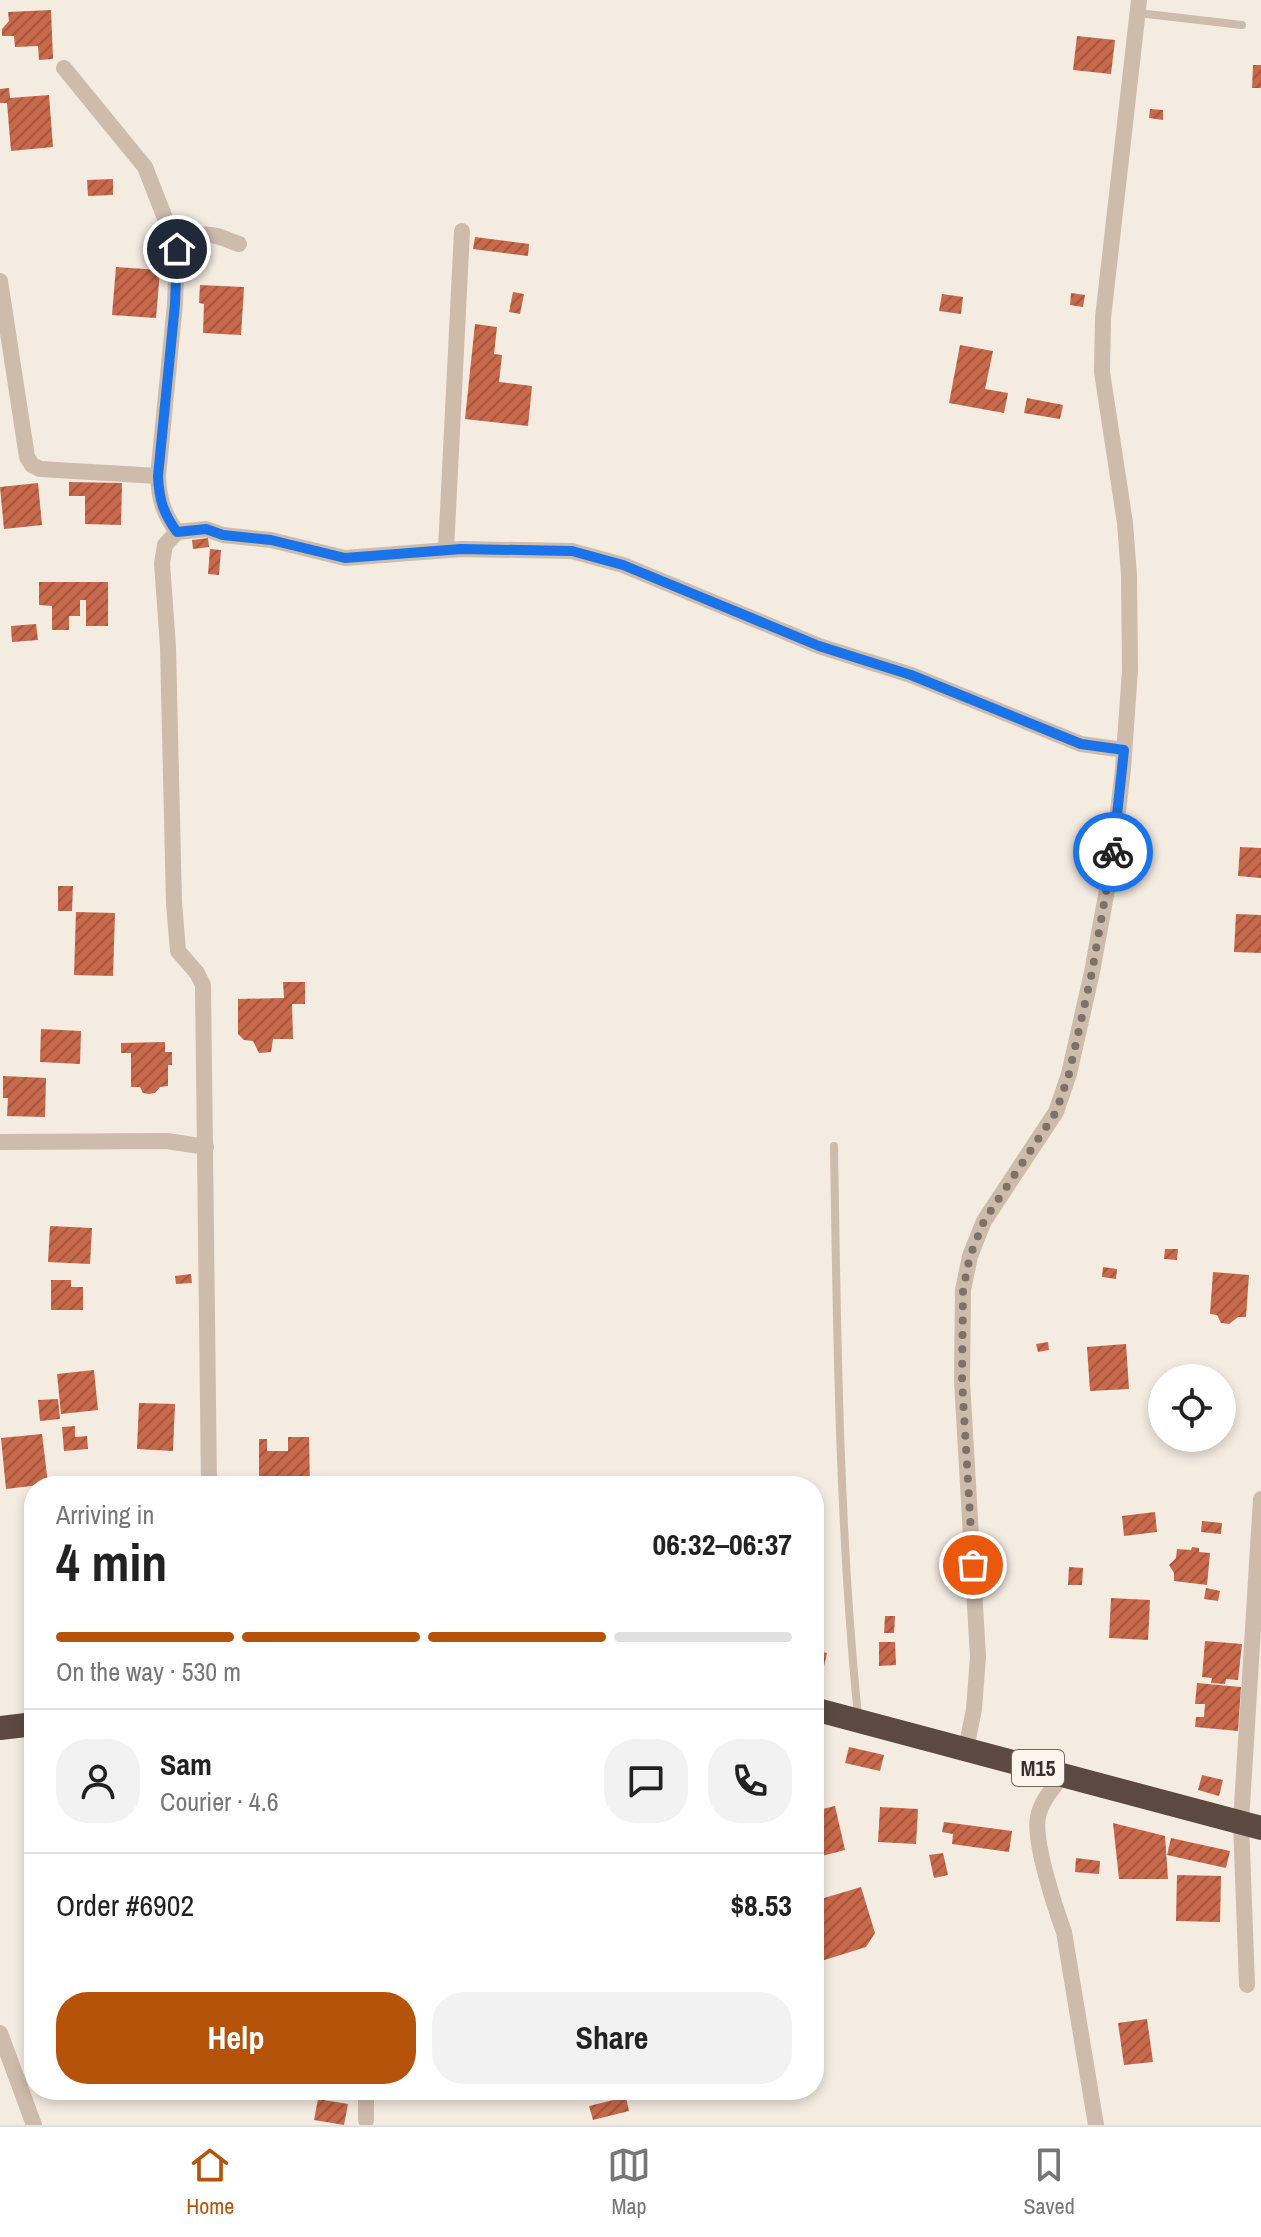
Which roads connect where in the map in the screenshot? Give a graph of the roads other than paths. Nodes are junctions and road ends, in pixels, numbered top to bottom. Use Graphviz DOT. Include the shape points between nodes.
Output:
graph roads {
  1 [pos="1139,7"];
  2 [pos="1242,25"];
  3 [pos="64,68"];
  4 [pos="462,231"];
  5 [pos="239,244"];
  6 [pos="177,249"];
  7 [pos="0,281"];
  8 [pos="158,476"];
  9 [pos="177,532"];
  10 [pos="446,550"];
  11 [pos="1124,750"];
  12 [pos="0,1142"];
  13 [pos="834,1146"];
  14 [pos="206,1147"];
  15 [pos="209,1476"];
  16 [pos="1261,1499"];
  17 [pos="824,1712"];
  18 [pos="858,1721"];
  19 [pos="24,1725"];
  20 [pos="0,1728"];
  21 [pos="966,1749"];
  22 [pos="1063,1775"];
  23 [pos="1251,1825"];
  24 [pos="1247,1985"];
  25 [pos="0,2033"];
  26 [pos="24,2098"];
  27 [pos="25,2100"];
  28 [pos="366,2100"];
  29 [pos="366,2120"];
  30 [pos="34,2125"];
  31 [pos="1096,2125"];
  1 -- 2 [label="lane"];
  1 -- 11 [label="street" via="1103,318 1102,372 1129,575"];
  3 -- 6 [label="street" via="145,167"];
  4 -- 10 [label="street"];
  5 -- 6 [label="street" via="211,234 193,236"];
  6 -- 8 [label="street"];
  7 -- 8 [label="street" via="32,465"];
  8 -- 9 [label="street" via="163,512"];
  9 -- 10 [label="street" via="206,529 345,558"];
  9 -- 14 [label="street" via="165,545 162,563 174,903 178,951 203,985"];
  10 -- 11 [label="street" via="572,551 593,556 1081,744"];
  11 -- 21 [label="street" via="1112,862 1069,1074 1048,1126 984,1221 963,1290 962,1381 978,1657"];
  12 -- 14 [label="street" via="167,1141"];
  13 -- 18 [label="lane" via="839,1448"];
  14 -- 15 [label="street"];
  16 -- 23 [label="street"];
  17 -- 18 [label="highway, M15"];
  18 -- 21 [label="highway, M15"];
  19 -- 20 [label="highway"];
  21 -- 22 [label="highway, M15"];
  22 -- 23 [label="highway, M15"];
  22 -- 31 [label="street" via="1037,1819 1064,1932"];
  23 -- 24 [label="street"];
  25 -- 26 [label="street"];
  27 -- 30 [label="street"];
  28 -- 29 [label="street"];
}
